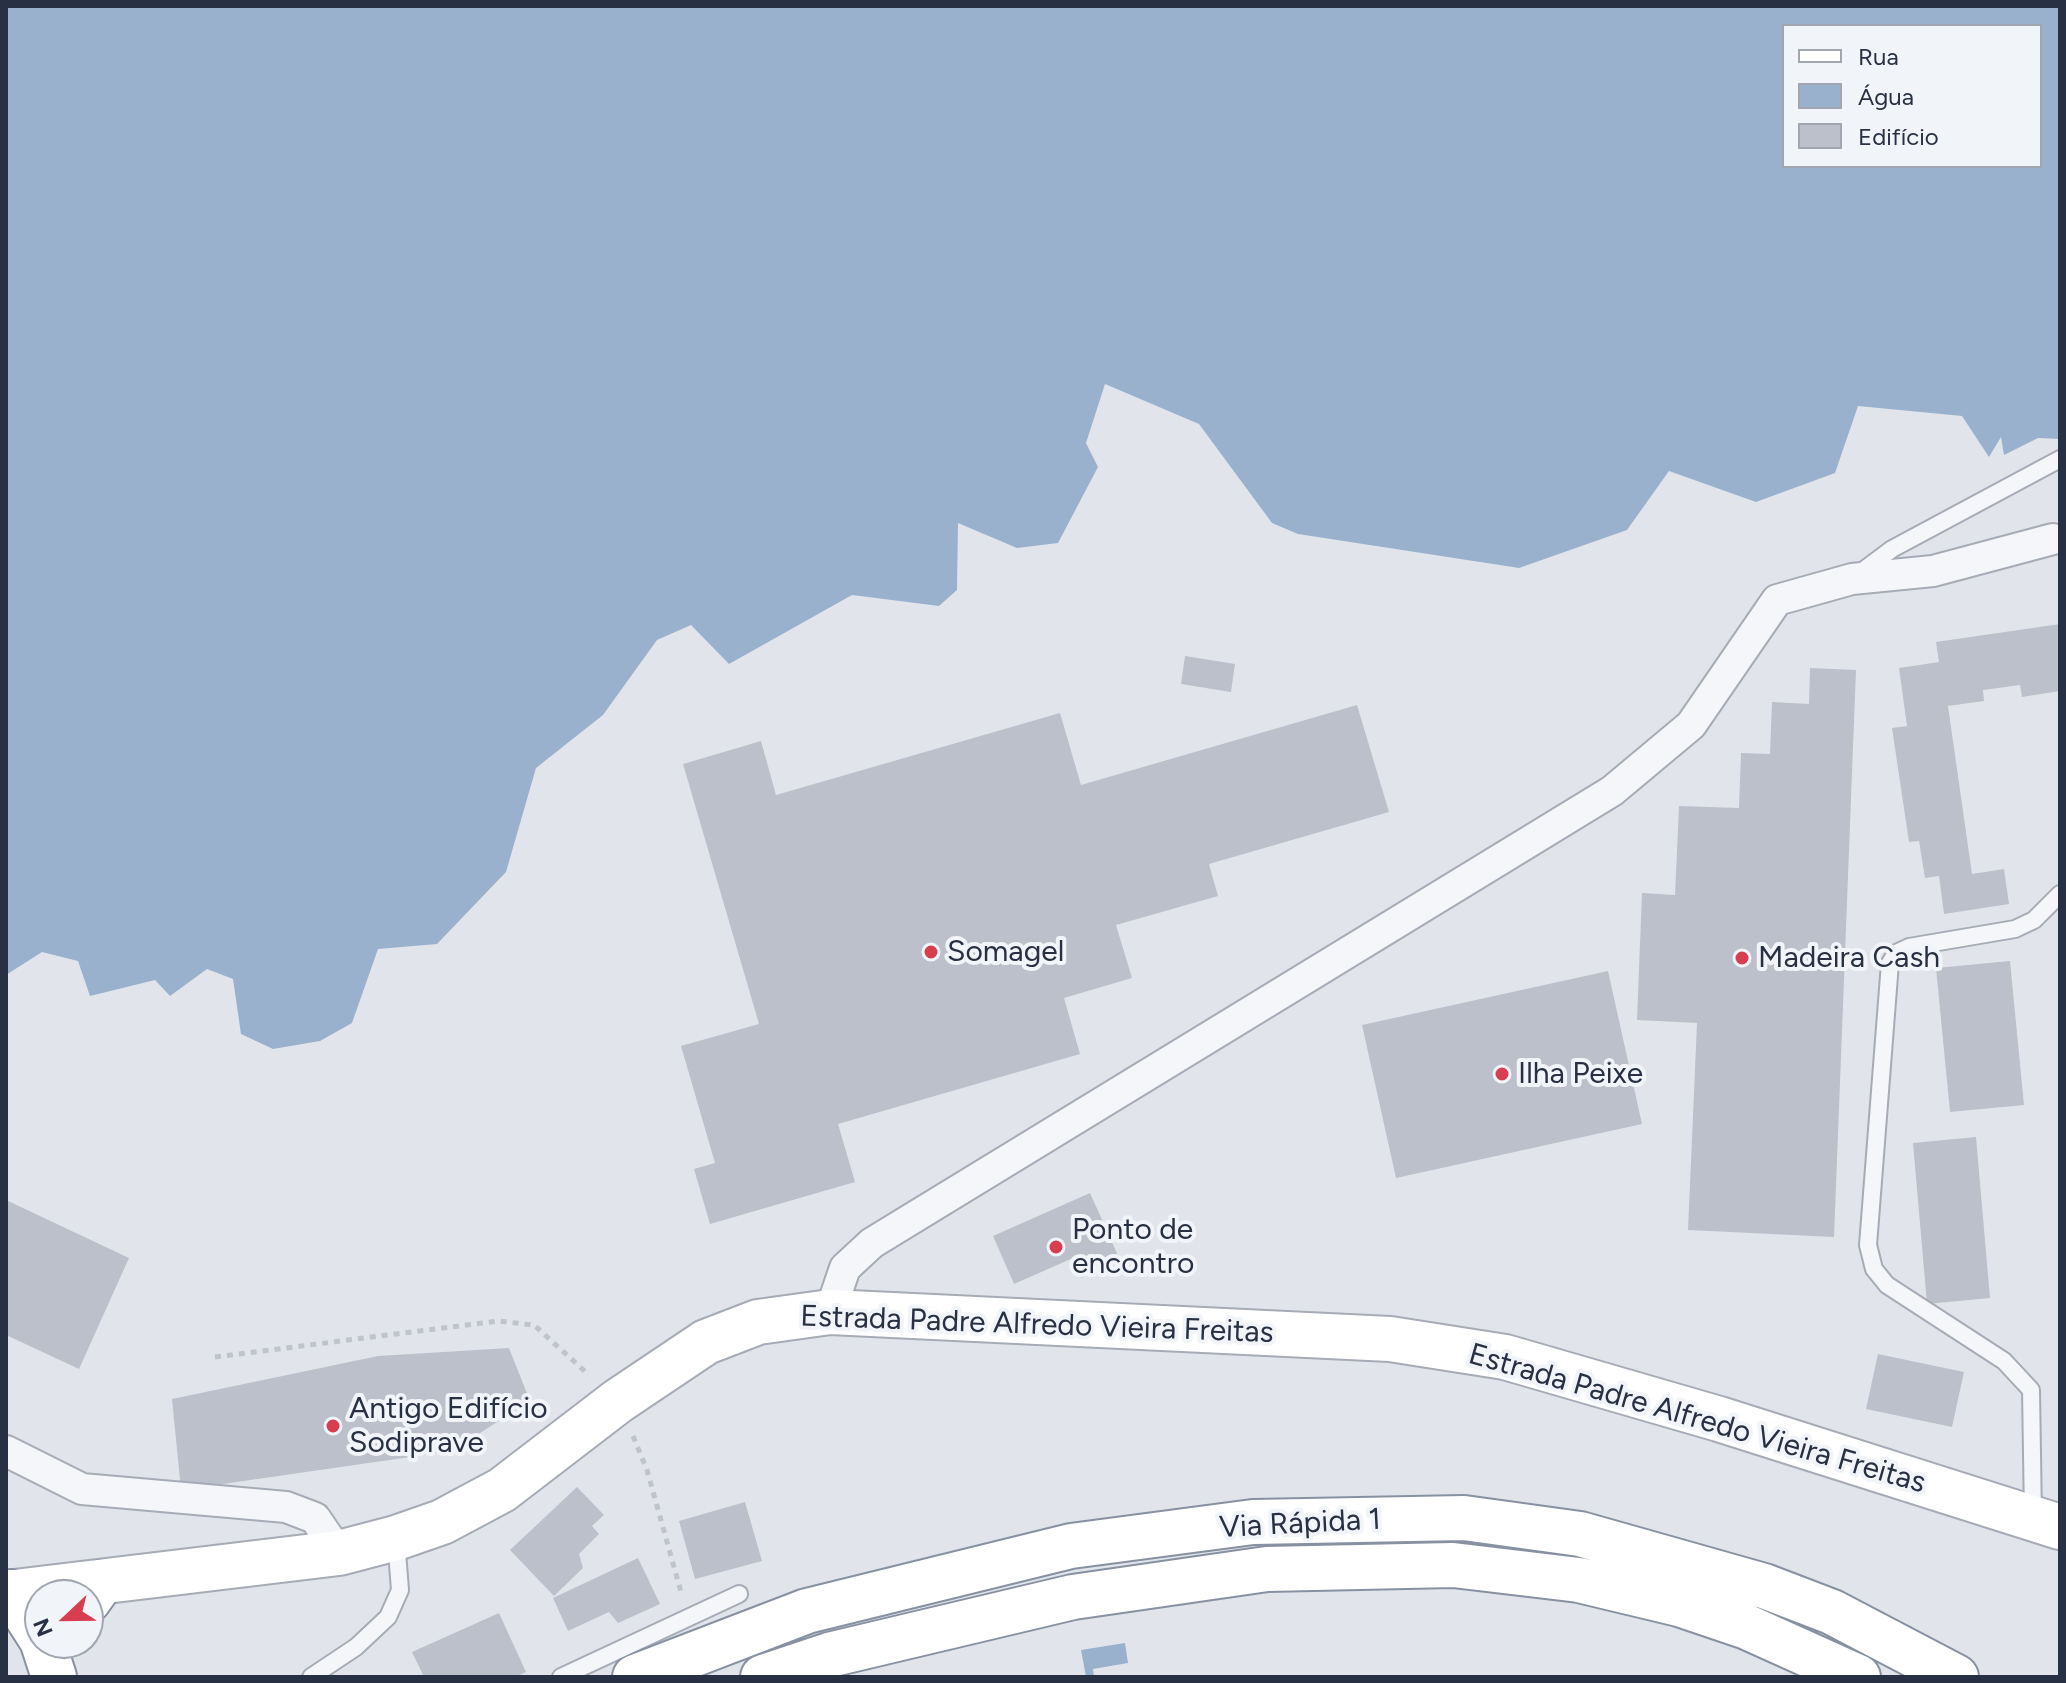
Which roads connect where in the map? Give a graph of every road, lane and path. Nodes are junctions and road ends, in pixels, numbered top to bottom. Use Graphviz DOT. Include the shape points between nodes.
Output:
graph roads {
  1 [pos="2060,459"];
  2 [pos="2053,539"];
  3 [pos="1852,579"];
  4 [pos="2060,894"];
  5 [pos="830,1312"];
  6 [pos="215,1357"];
  7 [pos="618,1401"];
  8 [pos="6,1451"];
  9 [pos="2046,1522"];
  10 [pos="396,1538"];
  11 [pos="339,1553"];
  12 [pos="104,1590"];
  13 [pos="8,1592"];
  14 [pos="681,1592"];
  15 [pos="739,1594"];
  16 [pos="24,1615"];
  17 [pos="311,1677"];
  18 [pos="561,1677"];
  19 [pos="635,1677"];
  20 [pos="763,1677"];
  21 [pos="1858,1677"];
  22 [pos="1956,1677"];
  1 -- 3 [label="lane" via="1892,549"];
  2 -- 3 [label="street" via="1933,571"];
  3 -- 5 [label="street" via="1777,600 1691,725 1612,791 872,1243 845,1268"];
  4 -- 9 [label="lane" via="2034,920 2015,929 1909,947 1890,963 1868,1245 1874,1269 1887,1285 2004,1361 2031,1390"];
  5 -- 7 [label="main road, Estrada Padre Alfredo Vieira Freitas" via="794,1314 732,1330"];
  5 -- 9 [label="main road, Estrada Padre Alfredo Vieira Freitas" via="1390,1339 1505,1357"];
  6 -- 7 [label="path" via="498,1321 534,1325"];
  7 -- 10 [label="main road, Estrada Padre Alfredo Vieira Freitas" via="502,1490 442,1522"];
  7 -- 14 [label="path" via="647,1470"];
  8 -- 11 [label="street" via="82,1489 286,1507 315,1518"];
  10 -- 11 [label="main road, Estrada Padre Alfredo Vieira Freitas"];
  10 -- 17 [label="lane" via="400,1590 388,1617"];
  11 -- 12 [label="main road, Estrada Padre Alfredo Vieira Freitas"];
  13 -- 16 [label="main road"];
  15 -- 18 [label="lane"];
  19 -- 22 [label="main road, Via Rápida 1" via="807,1611 1071,1546 1253,1522 1464,1518 1580,1534 1764,1586 1845,1619"];
  20 -- 21 [label="main road, Via Rápida 1" via="829,1655 1073,1597 1267,1569 1453,1565 1579,1580 1679,1604 1747,1627"];
}
